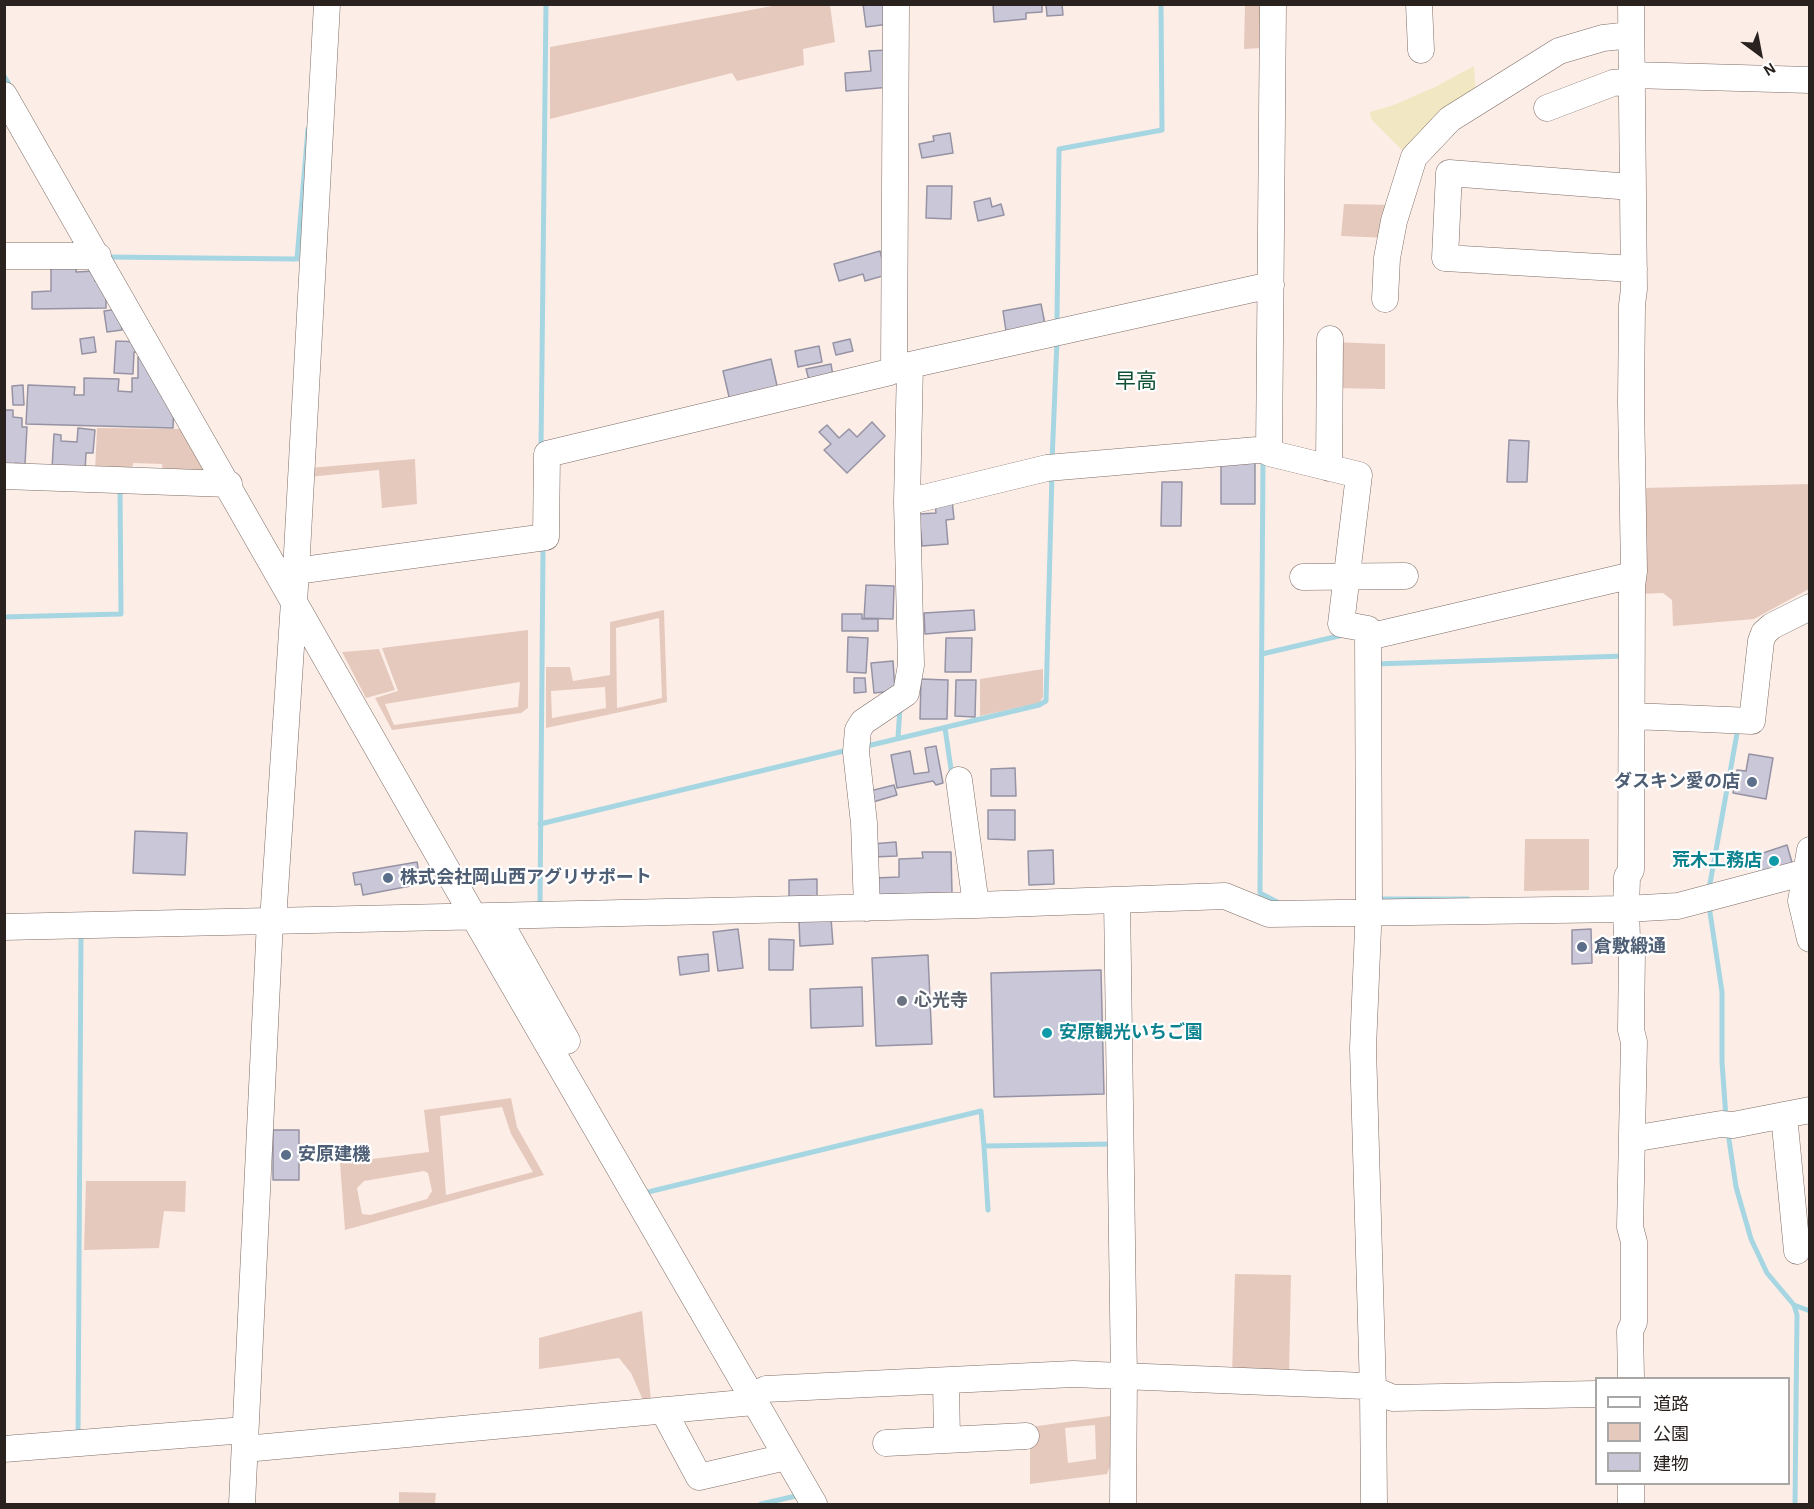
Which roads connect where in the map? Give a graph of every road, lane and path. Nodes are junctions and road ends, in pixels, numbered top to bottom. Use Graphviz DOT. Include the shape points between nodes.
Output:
graph roads {
  1 [pos="327,4"];
  2 [pos="896,4"];
  3 [pos="1273,4"];
  4 [pos="1419,4"];
  5 [pos="1631,4"];
  6 [pos="1632,35"];
  7 [pos="1421,50"];
  8 [pos="1632,78"];
  9 [pos="1809,80"];
  10 [pos="4,95"];
  11 [pos="1546,108"];
  12 [pos="1632,187"];
  13 [pos="4,256"];
  14 [pos="98,256"];
  15 [pos="1634,269"];
  16 [pos="1265,286"];
  17 [pos="1385,298"];
  18 [pos="1330,339"];
  19 [pos="902,367"];
  20 [pos="1264,450"];
  21 [pos="1329,468"];
  22 [pos="4,476"];
  23 [pos="229,484"];
  24 [pos="907,502"];
  25 [pos="1633,575"];
  26 [pos="1405,576"];
  27 [pos="1303,577"];
  28 [pos="1347,577"];
  29 [pos="295,583"];
  30 [pos="1809,607"];
  31 [pos="1368,655"];
  32 [pos="1632,716"];
  33 [pos="959,780"];
  34 [pos="1808,865"];
  35 [pos="1369,904"];
  36 [pos="976,905"];
  37 [pos="1117,906"];
  38 [pos="867,908"];
  39 [pos="1626,909"];
  40 [pos="486,917"];
  41 [pos="271,926"];
  42 [pos="4,927"];
  43 [pos="1809,939"];
  44 [pos="1809,1110"];
  45 [pos="1784,1115"];
  46 [pos="1632,1139"];
  47 [pos="1797,1251"];
  48 [pos="1119,1377"];
  49 [pos="1631,1377"];
  50 [pos="945,1382"];
  51 [pos="1369,1388"];
  52 [pos="759,1391"];
  53 [pos="1595,1394"];
  54 [pos="663,1410"];
  55 [pos="1026,1436"];
  56 [pos="245,1439"];
  57 [pos="947,1440"];
  58 [pos="886,1443"];
  59 [pos="4,1449"];
  60 [pos="786,1457"];
  61 [pos="1631,1485"];
  62 [pos="242,1504"];
  63 [pos="814,1504"];
  64 [pos="833,1504"];
  65 [pos="1123,1504"];
  66 [pos="1374,1504"];
  67 [pos="1631,1504"];
  1 -- 29 [label="street"];
  2 -- 19 [label="street"];
  3 -- 16 [label="street"];
  4 -- 7 [label="street"];
  5 -- 6 [label="street"];
  6 -- 8 [label="street"];
  6 -- 17 [label="street" via="1603,38 1559,51 1449,119 1414,157 1394,221"];
  8 -- 9 [label="street"];
  8 -- 11 [label="street"];
  8 -- 12 [label="street"];
  10 -- 14 [label="street"];
  12 -- 15 [label="street"];
  12 -- 15 [label="street" via="1449,173 1445,258"];
  13 -- 14 [label="street"];
  14 -- 23 [label="street"];
  15 -- 25 [label="street"];
  16 -- 19 [label="street"];
  16 -- 20 [label="street"];
  18 -- 21 [label="street"];
  19 -- 24 [label="street"];
  19 -- 29 [label="street" via="547,454 546,537"];
  20 -- 21 [label="street"];
  20 -- 24 [label="street" via="1052,467"];
  21 -- 28 [label="street" via="1359,475"];
  22 -- 23 [label="street"];
  23 -- 29 [label="street"];
  24 -- 38 [label="street" via="911,664 906,693 863,722 856,749"];
  25 -- 31 [label="street"];
  25 -- 32 [label="street"];
  26 -- 28 [label="street"];
  27 -- 28 [label="street"];
  28 -- 31 [label="street" via="1341,624 1368,629"];
  29 -- 40 [label="street"];
  29 -- 41 [label="street"];
  30 -- 32 [label="street" via="1764,633 1752,721"];
  31 -- 35 [label="street"];
  32 -- 39 [label="street" via="1631,870 1627,877"];
  33 -- 36 [label="street"];
  34 -- 39 [label="street" via="1678,906"];
  34 -- 43 [label="street" via="1801,901"];
  35 -- 37 [label="street" via="1269,914 1225,896"];
  35 -- 39 [label="street"];
  35 -- 51 [label="street" via="1363,1048"];
  36 -- 37 [label="street"];
  36 -- 38 [label="street"];
  37 -- 48 [label="street"];
  38 -- 40 [label="street"];
  39 -- 46 [label="street" via="1632,950"];
  40 -- 41 [label="street"];
  40 -- 52 [label="street"];
  40 -- 52 [label="street" via="651,1190"];
  41 -- 42 [label="street"];
  41 -- 56 [label="street"];
  44 -- 45 [label="street"];
  45 -- 46 [label="street"];
  45 -- 47 [label="street"];
  46 -- 49 [label="street"];
  48 -- 50 [label="street" via="1073,1374"];
  48 -- 51 [label="street"];
  48 -- 65 [label="street"];
  50 -- 52 [label="street"];
  50 -- 57 [label="street"];
  51 -- 53 [label="street" via="1393,1398"];
  51 -- 66 [label="street"];
  52 -- 54 [label="street"];
  52 -- 60 [label="street"];
  52 -- 64 [label="street"];
  54 -- 56 [label="street"];
  54 -- 60 [label="street" via="699,1478"];
  55 -- 57 [label="street"];
  56 -- 59 [label="street"];
  56 -- 62 [label="street"];
  57 -- 58 [label="street"];
  60 -- 63 [label="street"];
  61 -- 67 [label="street"];
}
